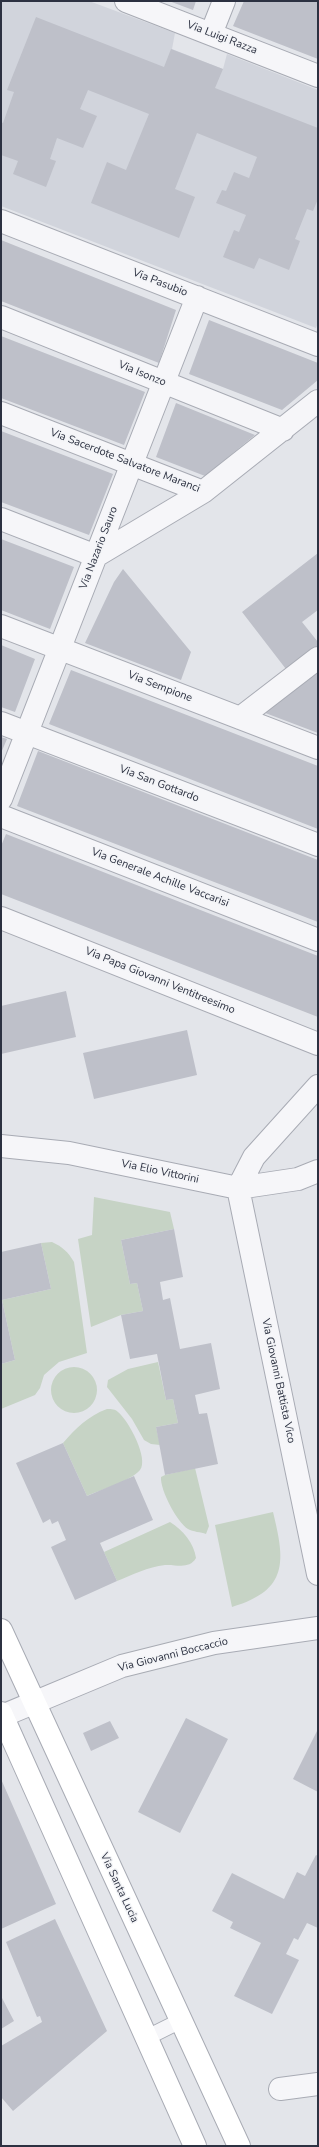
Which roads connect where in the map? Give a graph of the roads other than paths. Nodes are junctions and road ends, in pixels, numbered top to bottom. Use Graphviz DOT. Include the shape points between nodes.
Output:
graph roads {
  1 [pos="126,1"];
  2 [pos="224,1"];
  3 [pos="211,34"];
  4 [pos="318,76"];
  5 [pos="1,221"];
  6 [pos="197,297"];
  7 [pos="1,317"];
  8 [pos="318,345"];
  9 [pos="164,382"];
  10 [pos="318,402"];
  11 [pos="1,413"];
  12 [pos="283,430"];
  13 [pos="132,464"];
  14 [pos="203,492"];
  15 [pos="1,519"];
  16 [pos="96,556"];
  17 [pos="1,626"];
  18 [pos="60,649"];
  19 [pos="318,658"];
  20 [pos="240,718"];
  21 [pos="1,722"];
  22 [pos="27,733"];
  23 [pos="318,748"];
  24 [pos="1,799"];
  25 [pos="1,816"];
  26 [pos="318,845"];
  27 [pos="1,918"];
  28 [pos="318,940"];
  29 [pos="318,1044"];
  30 [pos="318,1086"];
  31 [pos="1,1146"];
  32 [pos="318,1171"];
  33 [pos="238,1188"];
  34 [pos="318,1574"];
  35 [pos="318,1628"];
  36 [pos="1,1630"];
  37 [pos="35,1703"];
  38 [pos="2,1714"];
  39 [pos="180,2021"];
  40 [pos="146,2038"];
  41 [pos="318,2084"];
  42 [pos="280,2089"];
  43 [pos="195,2146"];
  44 [pos="239,2146"];
  1 -- 3 [label="street, Via Luigi Razza"];
  2 -- 3 [label="street"];
  3 -- 4 [label="street, Via Luigi Razza"];
  5 -- 6 [label="street, Via Pasubio"];
  6 -- 8 [label="street, Via Pasubio"];
  6 -- 9 [label="street, Via Nazario Sauro"];
  7 -- 9 [label="street, Via Isonzo"];
  9 -- 12 [label="street, Via Isonzo"];
  9 -- 13 [label="street, Via Nazario Sauro"];
  10 -- 12 [label="street, Via Sacerdote Salvatore Maranci"];
  11 -- 13 [label="street, Via Sacerdote Salvatore Maranci"];
  12 -- 14 [label="street, Via Sacerdote Salvatore Maranci"];
  13 -- 14 [label="street, Via Sacerdote Salvatore Maranci"];
  13 -- 16 [label="street, Via Nazario Sauro"];
  14 -- 16 [label="street"];
  15 -- 16 [label="street"];
  16 -- 18 [label="street, Via Nazario Sauro"];
  17 -- 18 [label="street, Via Sempione"];
  18 -- 20 [label="street, Via Sempione"];
  18 -- 22 [label="street, Via Nazario Sauro"];
  19 -- 20 [label="street"];
  20 -- 23 [label="street, Via Sempione"];
  21 -- 22 [label="street, Via San Gottardo"];
  22 -- 24 [label="street, Via Nazario Sauro"];
  22 -- 26 [label="street, Via San Gottardo"];
  25 -- 28 [label="street, Via Generale Achille Vaccarisi"];
  27 -- 29 [label="street, Via Papa Giovanni Ventitreesimo"];
  30 -- 33 [label="street" via="254,1157"];
  31 -- 33 [label="street, Via Elio Vittorini" via="69,1153"];
  32 -- 33 [label="street, Via Elio Vittorini" via="298,1179"];
  33 -- 34 [label="street, Via Giovanni Battista Vico"];
  35 -- 37 [label="street, Via Giovanni Boccaccio" via="214,1643 122,1666"];
  36 -- 37 [label="main road, Via Santa Lucia"];
  37 -- 38 [label="street, Via Giovanni Boccaccio"];
  37 -- 39 [label="main road, Via Santa Lucia"];
  38 -- 40 [label="main road"];
  39 -- 40 [label="lane"];
  39 -- 44 [label="main road, Via Santa Lucia"];
  40 -- 43 [label="main road"];
  41 -- 42 [label="street"];
}
